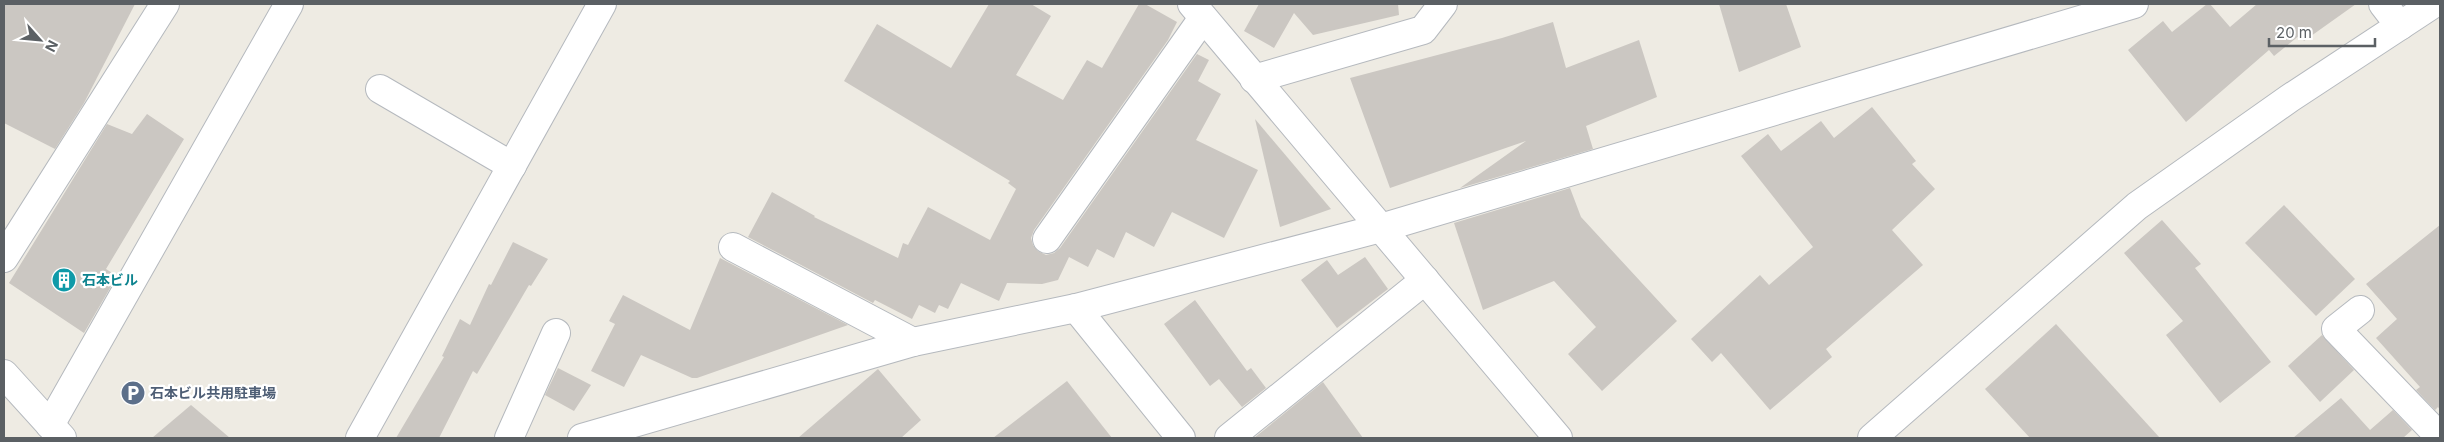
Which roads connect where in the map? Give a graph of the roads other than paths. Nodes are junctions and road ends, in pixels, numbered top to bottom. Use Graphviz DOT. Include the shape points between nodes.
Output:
graph roads {
  1 [pos="165,4"];
  2 [pos="289,4"];
  3 [pos="602,4"];
  4 [pos="1443,4"];
  5 [pos="2134,4"];
  6 [pos="2383,4"];
  7 [pos="2433,4"];
  8 [pos="1197,11"];
  9 [pos="2400,26"];
  10 [pos="1254,79"];
  11 [pos="380,89"];
  12 [pos="512,166"];
  13 [pos="1381,228"];
  14 [pos="1047,239"];
  15 [pos="733,247"];
  16 [pos="4,258"];
  17 [pos="1425,280"];
  18 [pos="1076,308"];
  19 [pos="2360,310"];
  20 [pos="556,333"];
  21 [pos="913,342"];
  22 [pos="4,374"];
  23 [pos="56,432"];
  24 [pos="2440,437"];
  25 [pos="360,438"];
  26 [pos="509,438"];
  27 [pos="585,438"];
  28 [pos="1181,438"];
  29 [pos="1229,438"];
  30 [pos="1558,438"];
  31 [pos="1872,438"];
  1 -- 16 [label="street"];
  2 -- 23 [label="street"];
  3 -- 12 [label="street"];
  4 -- 10 [label="street" via="1423,30"];
  5 -- 13 [label="street"];
  6 -- 9 [label="street"];
  7 -- 9 [label="street"];
  8 -- 10 [label="street"];
  8 -- 14 [label="street"];
  9 -- 31 [label="street" via="2290,98 2137,206"];
  10 -- 13 [label="street"];
  11 -- 12 [label="street"];
  12 -- 25 [label="street"];
  13 -- 17 [label="street"];
  13 -- 18 [label="street"];
  15 -- 21 [label="street"];
  17 -- 29 [label="street"];
  17 -- 30 [label="street"];
  18 -- 21 [label="street"];
  18 -- 28 [label="street"];
  19 -- 24 [label="street" via="2336,329"];
  20 -- 26 [label="street"];
  21 -- 27 [label="street"];
  22 -- 23 [label="street"];
}
